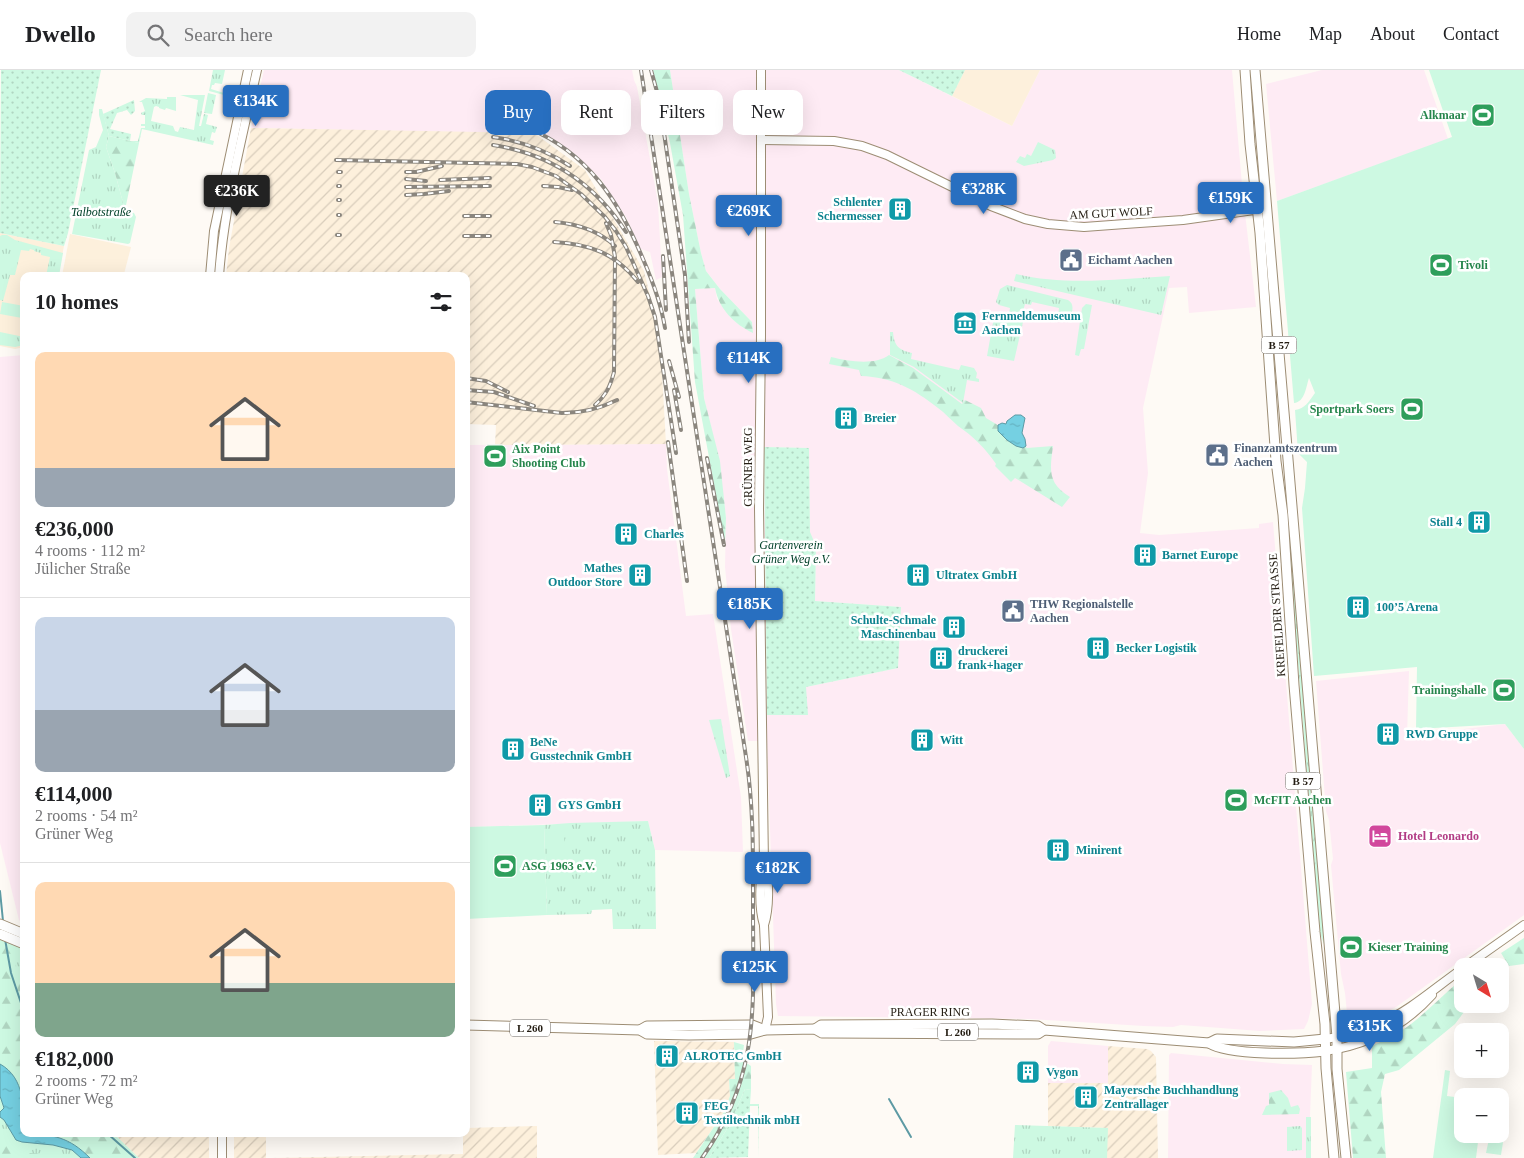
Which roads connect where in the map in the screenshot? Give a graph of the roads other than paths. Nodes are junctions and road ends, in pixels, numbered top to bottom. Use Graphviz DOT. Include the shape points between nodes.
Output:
graph roads {
  1 [pos="248,70"];
  2 [pos="257,70"];
  3 [pos="760,70"];
  4 [pos="1245,70"];
  5 [pos="1255,70"];
  6 [pos="243,91"];
  7 [pos="252,92"];
  8 [pos="761,140"];
  9 [pos="229,154"];
  10 [pos="238,156"];
  11 [pos="1267,208"];
  12 [pos="1257,209"];
  13 [pos="210,272"];
  14 [pos="219,272"];
  15 [pos="0,924"];
  16 [pos="1524,925"];
  17 [pos="20,932"];
  18 [pos="0,934"];
  19 [pos="20,943"];
  20 [pos="1477,958"];
  21 [pos="1454,975"];
  22 [pos="1441,985"];
  23 [pos="470,1025"];
  24 [pos="765,1030"];
  25 [pos="1337,1037"];
  26 [pos="1326,1039"];
  27 [pos="1209,1043"];
  28 [pos="1338,1049"];
  29 [pos="1325,1051"];
  30 [pos="222,1137"];
  31 [pos="222,1158"];
  32 [pos="1334,1158"];
  33 [pos="1346,1158"];
  1 -- 6 [label="street"];
  2 -- 7 [label="street"];
  3 -- 8 [label="street, GRÜNER WEG"];
  4 -- 12 [label="main road, KREFELDER STRASSE / B 57"];
  5 -- 11 [label="main road, KREFELDER STRASSE / B 57"];
  6 -- 7 [label="street"];
  6 -- 9 [label="street"];
  7 -- 10 [label="street"];
  8 -- 12 [label="street, AM GUT WOLF" via="834,141 862,146 888,155 991,206 1048,224 1117,225 1183,220"];
  8 -- 24 [label="street, GRÜNER WEG" via="759,509 764,864 767,872 764,925 768,1017"];
  9 -- 10 [label="street"];
  9 -- 13 [label="street" via="214,231"];
  10 -- 14 [label="street" via="221,243"];
  11 -- 12 [label="street, AM GUT WOLF"];
  11 -- 25 [label="main road, KREFELDER STRASSE / B 57"];
  12 -- 26 [label="main road, KREFELDER STRASSE / B 57" via="1276,461 1282,498 1294,685"];
  15 -- 17 [label="main road"];
  16 -- 20 [label="street"];
  18 -- 19 [label="main road"];
  21 -- 22 [label="street"];
  22 -- 25 [label="street" via="1382,1023"];
  22 -- 28 [label="street, PRAGER RING" via="1420,1008 1397,1026"];
  23 -- 24 [label="main road, PRAGER RING / L 260" via="640,1030 647,1034 690,1035 752,1034"];
  24 -- 27 [label="main road, PRAGER RING / L 260" via="1038,1034 1044,1030"];
  25 -- 26 [label="street"];
  25 -- 28 [label="main road, KREFELDER STRASSE / B 57"];
  26 -- 27 [label="main road, PRAGER RING / L 260" via="1294,1042 1217,1039"];
  26 -- 29 [label="main road, KREFELDER STRASSE / B 57"];
  27 -- 29 [label="main road, PRAGER RING / L 260" via="1217,1048 1264,1053"];
  28 -- 29 [label="street, PRAGER RING"];
  28 -- 33 [label="main road, KREFELDER STRASSE / B 57" via="1336,1069"];
  29 -- 32 [label="main road, KREFELDER STRASSE / B 57"];
  30 -- 31 [label="street"];
}
